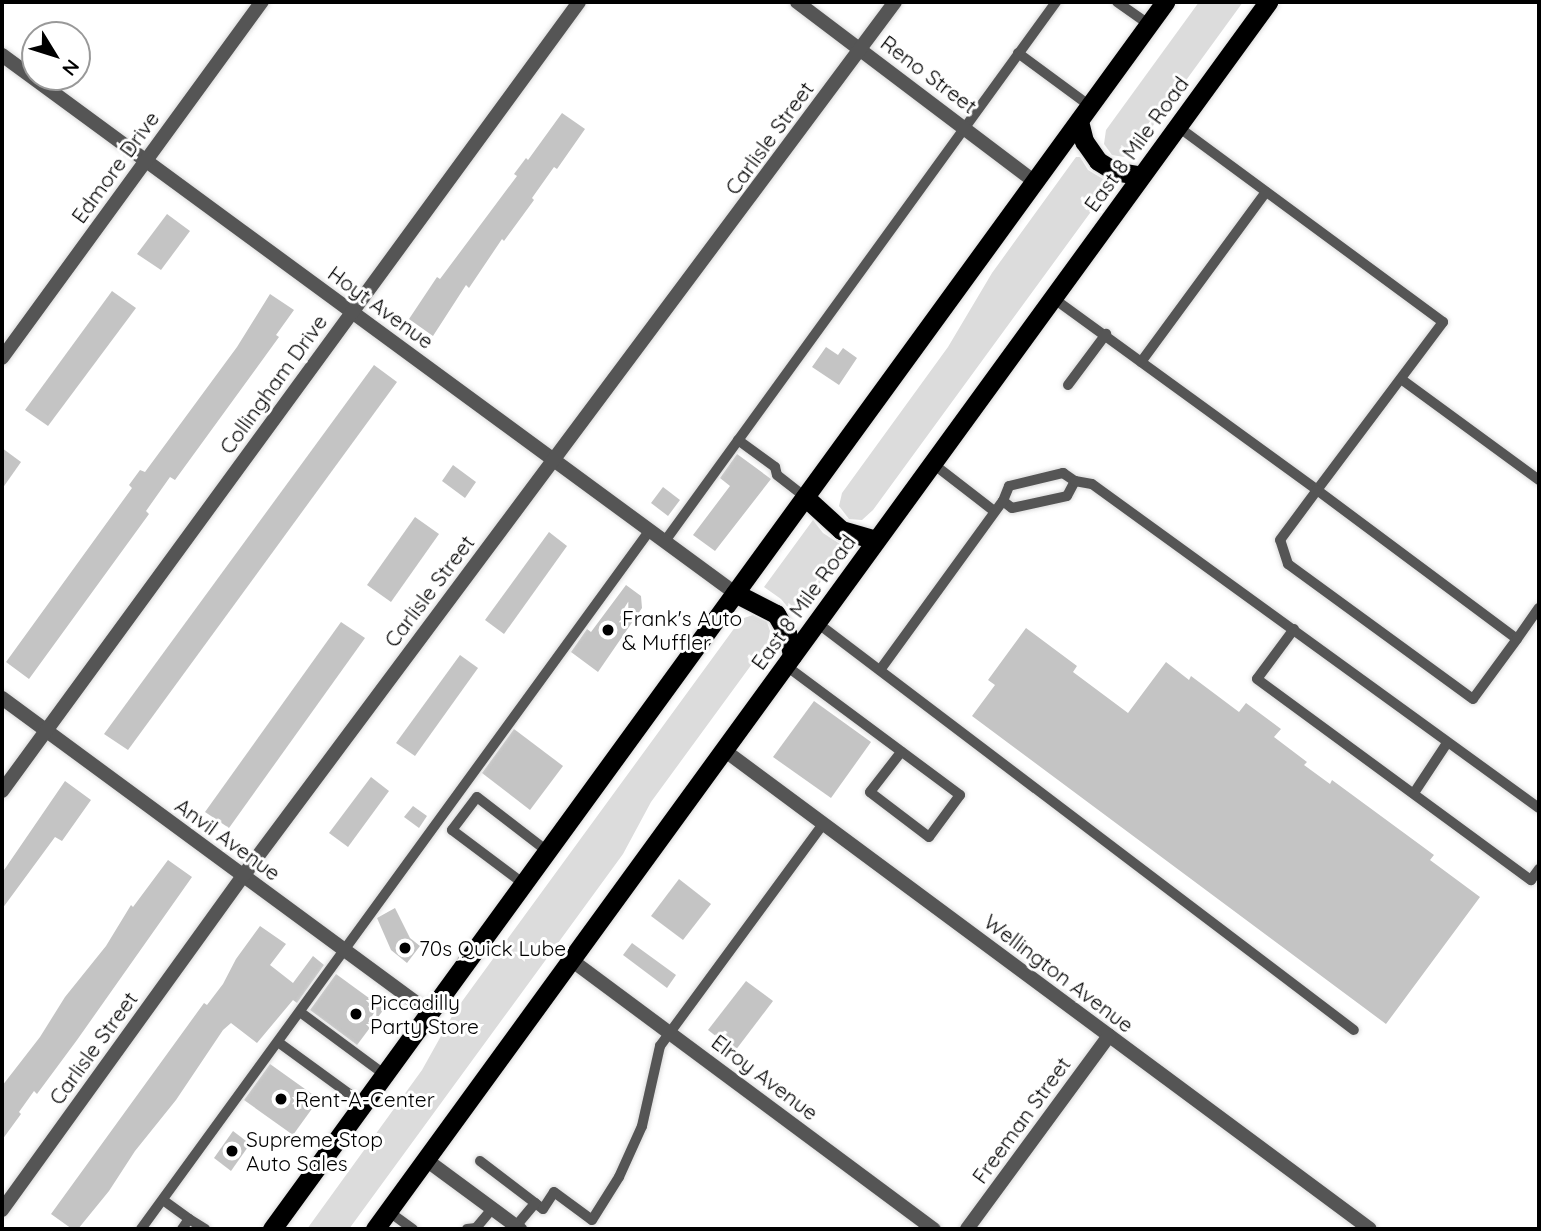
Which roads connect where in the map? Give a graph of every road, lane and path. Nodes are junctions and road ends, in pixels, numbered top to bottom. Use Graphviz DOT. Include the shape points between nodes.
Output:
graph roads {
  1 [pos="262,2"];
  2 [pos="579,2"];
  3 [pos="797,2"];
  4 [pos="895,2"];
  5 [pos="1056,2"];
  6 [pos="1117,2"];
  7 [pos="1165,2"];
  8 [pos="1268,2"];
  9 [pos="1149,24"];
  10 [pos="861,49"];
  11 [pos="1018,53"];
  12 [pos="2,55"];
  13 [pos="1084,114"];
  14 [pos="964,126"];
  15 [pos="1177,126"];
  16 [pos="146,161"];
  17 [pos="1141,176"];
  18 [pos="1035,182"];
  19 [pos="1266,192"];
  20 [pos="1053,298"];
  21 [pos="352,312"];
  22 [pos="1106,334"];
  23 [pos="2,358"];
  24 [pos="1141,362"];
  25 [pos="1401,379"];
  26 [pos="1068,385"];
  27 [pos="738,440"];
  28 [pos="553,459"];
  29 [pos="932,463"];
  30 [pos="1539,480"];
  31 [pos="1075,481"];
  32 [pos="1317,490"];
  33 [pos="805,497"];
  34 [pos="1003,501"];
  35 [pos="994,511"];
  36 [pos="650,530"];
  37 [pos="876,540"];
  38 [pos="665,541"];
  39 [pos="735,593"];
  40 [pos="1539,608"];
  41 [pos="816,622"];
  42 [pos="1294,629"];
  43 [pos="1517,639"];
  44 [pos="789,660"];
  45 [pos="880,670"];
  46 [pos="2,698"];
  47 [pos="46,731"];
  48 [pos="1447,743"];
  49 [pos="723,750"];
  50 [pos="901,752"];
  51 [pos="2,791"];
  52 [pos="1414,793"];
  53 [pos="1539,808"];
  54 [pos="824,823"];
  55 [pos="547,851"];
  56 [pos="1539,869"];
  57 [pos="243,876"];
  58 [pos="524,884"];
  59 [pos="345,951"];
  60 [pos="570,959"];
  61 [pos="300,1012"];
  62 [pos="430,1013"];
  63 [pos="1354,1030"];
  64 [pos="669,1033"];
  65 [pos="1109,1036"];
  66 [pos="278,1042"];
  67 [pos="385,1074"];
  68 [pos="363,1104"];
  69 [pos="425,1159"];
  70 [pos="480,1161"];
  71 [pos="163,1200"];
  72 [pos="535,1203"];
  73 [pos="492,1209"];
  74 [pos="2,1210"];
  75 [pos="388,1210"];
  76 [pos="189,1219"];
  77 [pos="281,1224"];
  78 [pos="518,1228"];
  79 [pos="141,1229"];
  80 [pos="182,1229"];
  81 [pos="205,1229"];
  82 [pos="374,1229"];
  83 [pos="413,1229"];
  84 [pos="467,1229"];
  85 [pos="934,1229"];
  86 [pos="967,1229"];
  87 [pos="1370,1229"];
  1 -- 16 [label="street, Edmore Drive"];
  2 -- 21 [label="street, Collingham Drive"];
  3 -- 10 [label="street, Reno Street"];
  4 -- 10 [label="street, Carlisle Street"];
  5 -- 11 [label="lane"];
  6 -- 9 [label="lane"];
  7 -- 9 [label="highway"];
  8 -- 15 [label="highway, East 8 Mile Road"];
  9 -- 13 [label="highway"];
  10 -- 14 [label="street, Reno Street"];
  10 -- 28 [label="street, Carlisle Street"];
  11 -- 13 [label="lane"];
  11 -- 14 [label="lane"];
  12 -- 16 [label="street, Hoyt Avenue"];
  13 -- 17 [label="highway" via="1084,141 1098,161 1114,171"];
  13 -- 18 [label="highway"];
  14 -- 18 [label="street, Reno Street"];
  14 -- 27 [label="lane"];
  15 -- 17 [label="highway, East 8 Mile Road"];
  15 -- 19 [label="lane"];
  16 -- 21 [label="street, Hoyt Avenue"];
  16 -- 23 [label="street, Edmore Drive"];
  17 -- 20 [label="highway, East 8 Mile Road"];
  18 -- 33 [label="highway"];
  19 -- 24 [label="lane"];
  19 -- 25 [label="lane" via="1443,323"];
  20 -- 22 [label="lane"];
  20 -- 29 [label="highway, East 8 Mile Road"];
  21 -- 28 [label="street, Hoyt Avenue"];
  21 -- 47 [label="street, Collingham Drive"];
  22 -- 24 [label="lane"];
  22 -- 26 [label="lane"];
  24 -- 32 [label="lane"];
  25 -- 30 [label="lane"];
  25 -- 32 [label="lane"];
  27 -- 33 [label="lane"];
  27 -- 38 [label="lane"];
  28 -- 36 [label="street, Hoyt Avenue"];
  28 -- 57 [label="street, Carlisle Street"];
  29 -- 35 [label="lane"];
  29 -- 37 [label="highway, East 8 Mile Road"];
  31 -- 34 [label="lane" via="1067,496 1012,508"];
  31 -- 34 [label="lane" via="1063,473 1009,486"];
  31 -- 42 [label="lane" via="1092,484"];
  32 -- 43 [label="lane"];
  32 -- 43 [label="lane" via="1280,540 1288,564 1474,699"];
  33 -- 37 [label="highway" via="841,530"];
  33 -- 39 [label="highway"];
  34 -- 35 [label="lane"];
  35 -- 45 [label="lane"];
  36 -- 38 [label="street, Hoyt Avenue"];
  36 -- 59 [label="lane"];
  37 -- 41 [label="highway, East 8 Mile Road"];
  38 -- 39 [label="street, Hoyt Avenue"];
  39 -- 44 [label="highway" via="776,614 787,633"];
  39 -- 55 [label="highway"];
  40 -- 43 [label="lane"];
  41 -- 44 [label="highway, East 8 Mile Road"];
  41 -- 45 [label="lane"];
  42 -- 48 [label="lane"];
  42 -- 52 [label="lane" via="1257,679"];
  44 -- 49 [label="highway, East 8 Mile Road"];
  44 -- 50 [label="lane"];
  45 -- 63 [label="lane"];
  46 -- 47 [label="street, Anvil Avenue"];
  47 -- 51 [label="street, Collingham Drive"];
  47 -- 57 [label="street, Anvil Avenue"];
  48 -- 52 [label="lane"];
  48 -- 53 [label="lane"];
  49 -- 54 [label="street, Wellington Avenue"];
  49 -- 60 [label="highway, East 8 Mile Road"];
  50 -- 50 [label="lane" via="960,794 929,837 870,792"];
  52 -- 56 [label="lane" via="1531,880"];
  54 -- 64 [label="lane"];
  54 -- 65 [label="street, Wellington Avenue"];
  55 -- 58 [label="highway"];
  55 -- 58 [label="lane" via="477,797 452,830"];
  57 -- 59 [label="street, Anvil Avenue"];
  57 -- 74 [label="street, Carlisle Street"];
  58 -- 62 [label="highway"];
  59 -- 61 [label="lane"];
  59 -- 62 [label="street, Anvil Avenue"];
  60 -- 64 [label="street, Elroy Avenue"];
  60 -- 69 [label="highway, East 8 Mile Road"];
  61 -- 66 [label="lane"];
  61 -- 67 [label="lane"];
  62 -- 67 [label="highway"];
  64 -- 72 [label="lane" via="660,1046 642,1126 619,1177 592,1220 554,1192 543,1209"];
  64 -- 85 [label="street, Elroy Avenue"];
  65 -- 86 [label="street, Freeman Street"];
  65 -- 87 [label="street, Wellington Avenue"];
  66 -- 68 [label="lane"];
  66 -- 71 [label="lane"];
  67 -- 68 [label="highway"];
  68 -- 77 [label="highway"];
  69 -- 73 [label="street"];
  69 -- 75 [label="highway, East 8 Mile Road"];
  70 -- 72 [label="lane"];
  71 -- 76 [label="lane"];
  71 -- 79 [label="lane"];
  72 -- 78 [label="lane"];
  73 -- 78 [label="street"];
  73 -- 84 [label="lane" via="476,1228"];
  75 -- 82 [label="highway, East 8 Mile Road"];
  75 -- 83 [label="lane"];
  76 -- 80 [label="lane"];
  76 -- 81 [label="lane"];
}
